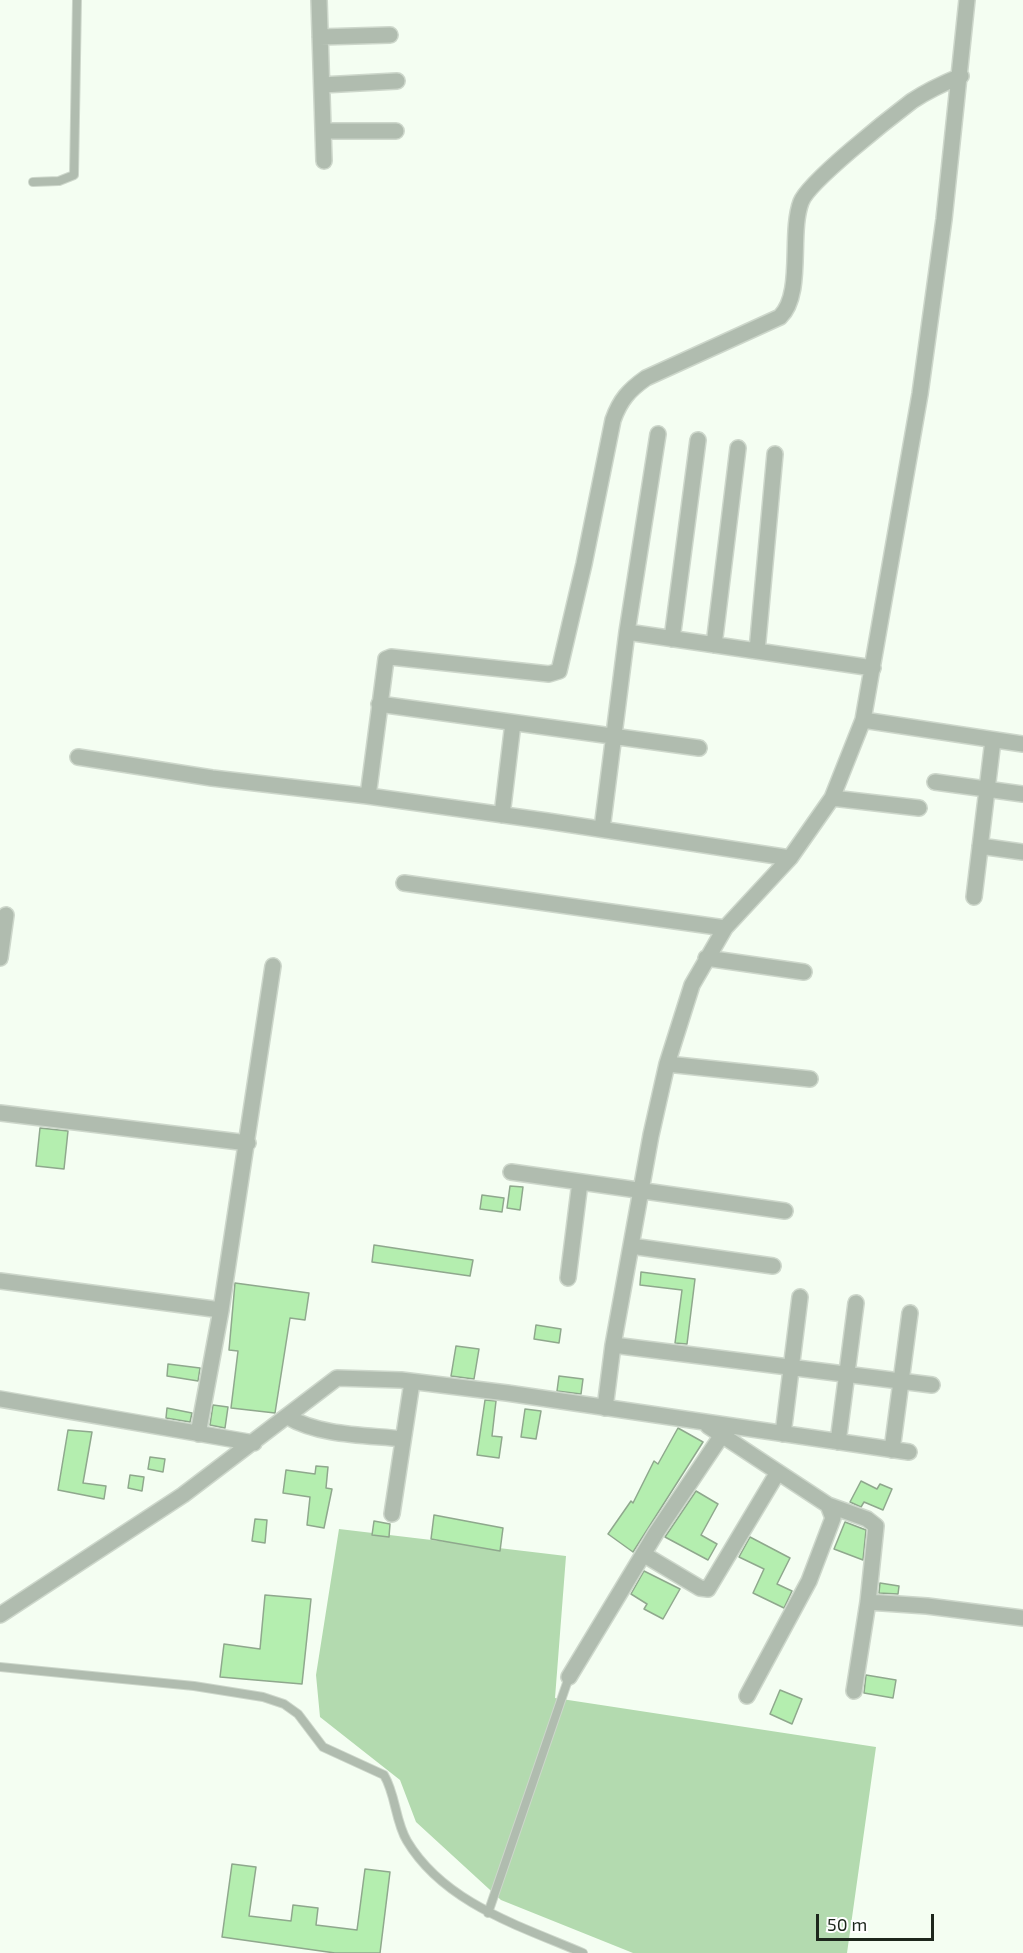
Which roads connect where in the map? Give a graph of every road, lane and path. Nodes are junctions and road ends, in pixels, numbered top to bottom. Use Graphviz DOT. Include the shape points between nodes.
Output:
graph roads {
  1 [pos="77,0"];
  2 [pos="319,0"];
  3 [pos="967,0"];
  4 [pos="390,35"];
  5 [pos="320,37"];
  6 [pos="961,76"];
  7 [pos="398,81"];
  8 [pos="322,85"];
  9 [pos="396,130"];
  10 [pos="323,131"];
  11 [pos="324,161"];
  12 [pos="33,182"];
  13 [pos="658,434"];
  14 [pos="698,440"];
  15 [pos="738,448"];
  16 [pos="775,454"];
  17 [pos="627,632"];
  18 [pos="672,639"];
  19 [pos="714,645"];
  20 [pos="757,651"];
  21 [pos="873,668"];
  22 [pos="379,704"];
  23 [pos="863,720"];
  24 [pos="513,723"];
  25 [pos="615,737"];
  26 [pos="993,740"];
  27 [pos="1023,744"];
  28 [pos="699,748"];
  29 [pos="78,757"];
  30 [pos="935,782"];
  31 [pos="987,789"];
  32 [pos="1023,794"];
  33 [pos="368,796"];
  34 [pos="832,798"];
  35 [pos="919,808"];
  36 [pos="502,814"];
  37 [pos="602,829"];
  38 [pos="980,846"];
  39 [pos="1023,852"];
  40 [pos="790,858"];
  41 [pos="404,883"];
  42 [pos="974,897"];
  43 [pos="6,915"];
  44 [pos="725,928"];
  45 [pos="0,958"];
  46 [pos="706,958"];
  47 [pos="273,966"];
  48 [pos="804,972"];
  49 [pos="667,1064"];
  50 [pos="810,1079"];
  51 [pos="0,1113"];
  52 [pos="248,1143"];
  53 [pos="511,1172"];
  54 [pos="580,1182"];
  55 [pos="641,1190"];
  56 [pos="785,1211"];
  57 [pos="631,1246"];
  58 [pos="773,1266"];
  59 [pos="568,1278"];
  60 [pos="0,1281"];
  61 [pos="800,1297"];
  62 [pos="856,1303"];
  63 [pos="221,1310"];
  64 [pos="910,1313"];
  65 [pos="613,1344"];
  66 [pos="791,1368"];
  67 [pos="847,1375"];
  68 [pos="412,1382"];
  69 [pos="901,1382"];
  70 [pos="932,1385"];
  71 [pos="0,1399"];
  72 [pos="605,1408"];
  73 [pos="288,1417"];
  74 [pos="703,1422"];
  75 [pos="198,1434"];
  76 [pos="783,1434"];
  77 [pos="722,1435"];
  78 [pos="403,1439"];
  79 [pos="838,1442"];
  80 [pos="254,1443"];
  81 [pos="892,1450"];
  82 [pos="909,1452"];
  83 [pos="778,1472"];
  84 [pos="828,1505"];
  85 [pos="392,1514"];
  86 [pos="643,1554"];
  87 [pos="868,1602"];
  88 [pos="0,1615"];
  89 [pos="1023,1618"];
  90 [pos="0,1667"];
  91 [pos="569,1677"];
  92 [pos="855,1691"];
  93 [pos="747,1695"];
  94 [pos="488,1913"];
  95 [pos="583,1953"];
  1 -- 12 [label="lane" via="74,175 59,181"];
  2 -- 5 [label="street"];
  3 -- 6 [label="street"];
  4 -- 5 [label="street"];
  5 -- 8 [label="street"];
  6 -- 21 [label="street" via="920,394"];
  6 -- 22 [label="street" via="912,101 801,200 792,291 780,317 646,378 619,403 559,671 549,674 388,657"];
  7 -- 8 [label="street"];
  8 -- 10 [label="street"];
  9 -- 10 [label="street"];
  10 -- 11 [label="street"];
  13 -- 17 [label="street"];
  14 -- 18 [label="street"];
  15 -- 19 [label="street"];
  16 -- 20 [label="street"];
  17 -- 18 [label="street"];
  17 -- 25 [label="street"];
  18 -- 19 [label="street"];
  19 -- 20 [label="street"];
  20 -- 21 [label="street"];
  21 -- 23 [label="street"];
  22 -- 24 [label="street"];
  22 -- 33 [label="street"];
  23 -- 26 [label="street"];
  23 -- 34 [label="street"];
  24 -- 25 [label="street"];
  24 -- 36 [label="street"];
  25 -- 28 [label="street"];
  25 -- 37 [label="street"];
  26 -- 27 [label="street"];
  26 -- 31 [label="street"];
  29 -- 33 [label="street"];
  30 -- 31 [label="street"];
  31 -- 32 [label="street"];
  31 -- 38 [label="street"];
  33 -- 36 [label="street"];
  34 -- 35 [label="street"];
  34 -- 40 [label="street"];
  36 -- 37 [label="street"];
  37 -- 40 [label="street"];
  38 -- 39 [label="street"];
  38 -- 42 [label="street"];
  40 -- 44 [label="street"];
  41 -- 44 [label="street"];
  43 -- 45 [label="street"];
  44 -- 46 [label="street"];
  46 -- 48 [label="street"];
  46 -- 49 [label="street" via="692,986"];
  47 -- 52 [label="street"];
  49 -- 50 [label="street"];
  49 -- 55 [label="street"];
  51 -- 52 [label="street"];
  52 -- 63 [label="street"];
  53 -- 54 [label="street"];
  54 -- 55 [label="street"];
  54 -- 59 [label="street"];
  55 -- 56 [label="street"];
  55 -- 57 [label="street"];
  57 -- 58 [label="street"];
  57 -- 65 [label="street"];
  60 -- 63 [label="street"];
  61 -- 66 [label="street"];
  62 -- 67 [label="street"];
  63 -- 75 [label="street"];
  64 -- 69 [label="street"];
  65 -- 66 [label="street"];
  65 -- 72 [label="street"];
  66 -- 67 [label="street"];
  66 -- 76 [label="street"];
  67 -- 69 [label="street"];
  67 -- 79 [label="street"];
  68 -- 72 [label="street"];
  68 -- 73 [label="street" via="337,1378"];
  68 -- 78 [label="street"];
  69 -- 70 [label="street"];
  69 -- 81 [label="street"];
  71 -- 75 [label="street"];
  72 -- 74 [label="street"];
  73 -- 78 [label="street" via="327,1430"];
  73 -- 80 [label="street"];
  74 -- 76 [label="street"];
  74 -- 77 [label="street"];
  75 -- 80 [label="street"];
  76 -- 79 [label="street"];
  77 -- 83 [label="street"];
  77 -- 86 [label="street"];
  78 -- 85 [label="street"];
  79 -- 81 [label="street"];
  80 -- 88 [label="street" via="183,1495"];
  81 -- 82 [label="street"];
  83 -- 84 [label="street"];
  83 -- 86 [label="street" via="708,1589"];
  84 -- 87 [label="street" via="876,1526"];
  84 -- 93 [label="street" via="832,1525 809,1581"];
  86 -- 91 [label="street"];
  87 -- 89 [label="street"];
  87 -- 92 [label="street"];
  90 -- 94 [label="lane" via="194,1686 284,1704 298,1714 323,1747 384,1775 399,1824 419,1859 454,1891"];
  91 -- 94 [label="lane"];
  94 -- 95 [label="lane"];
}
